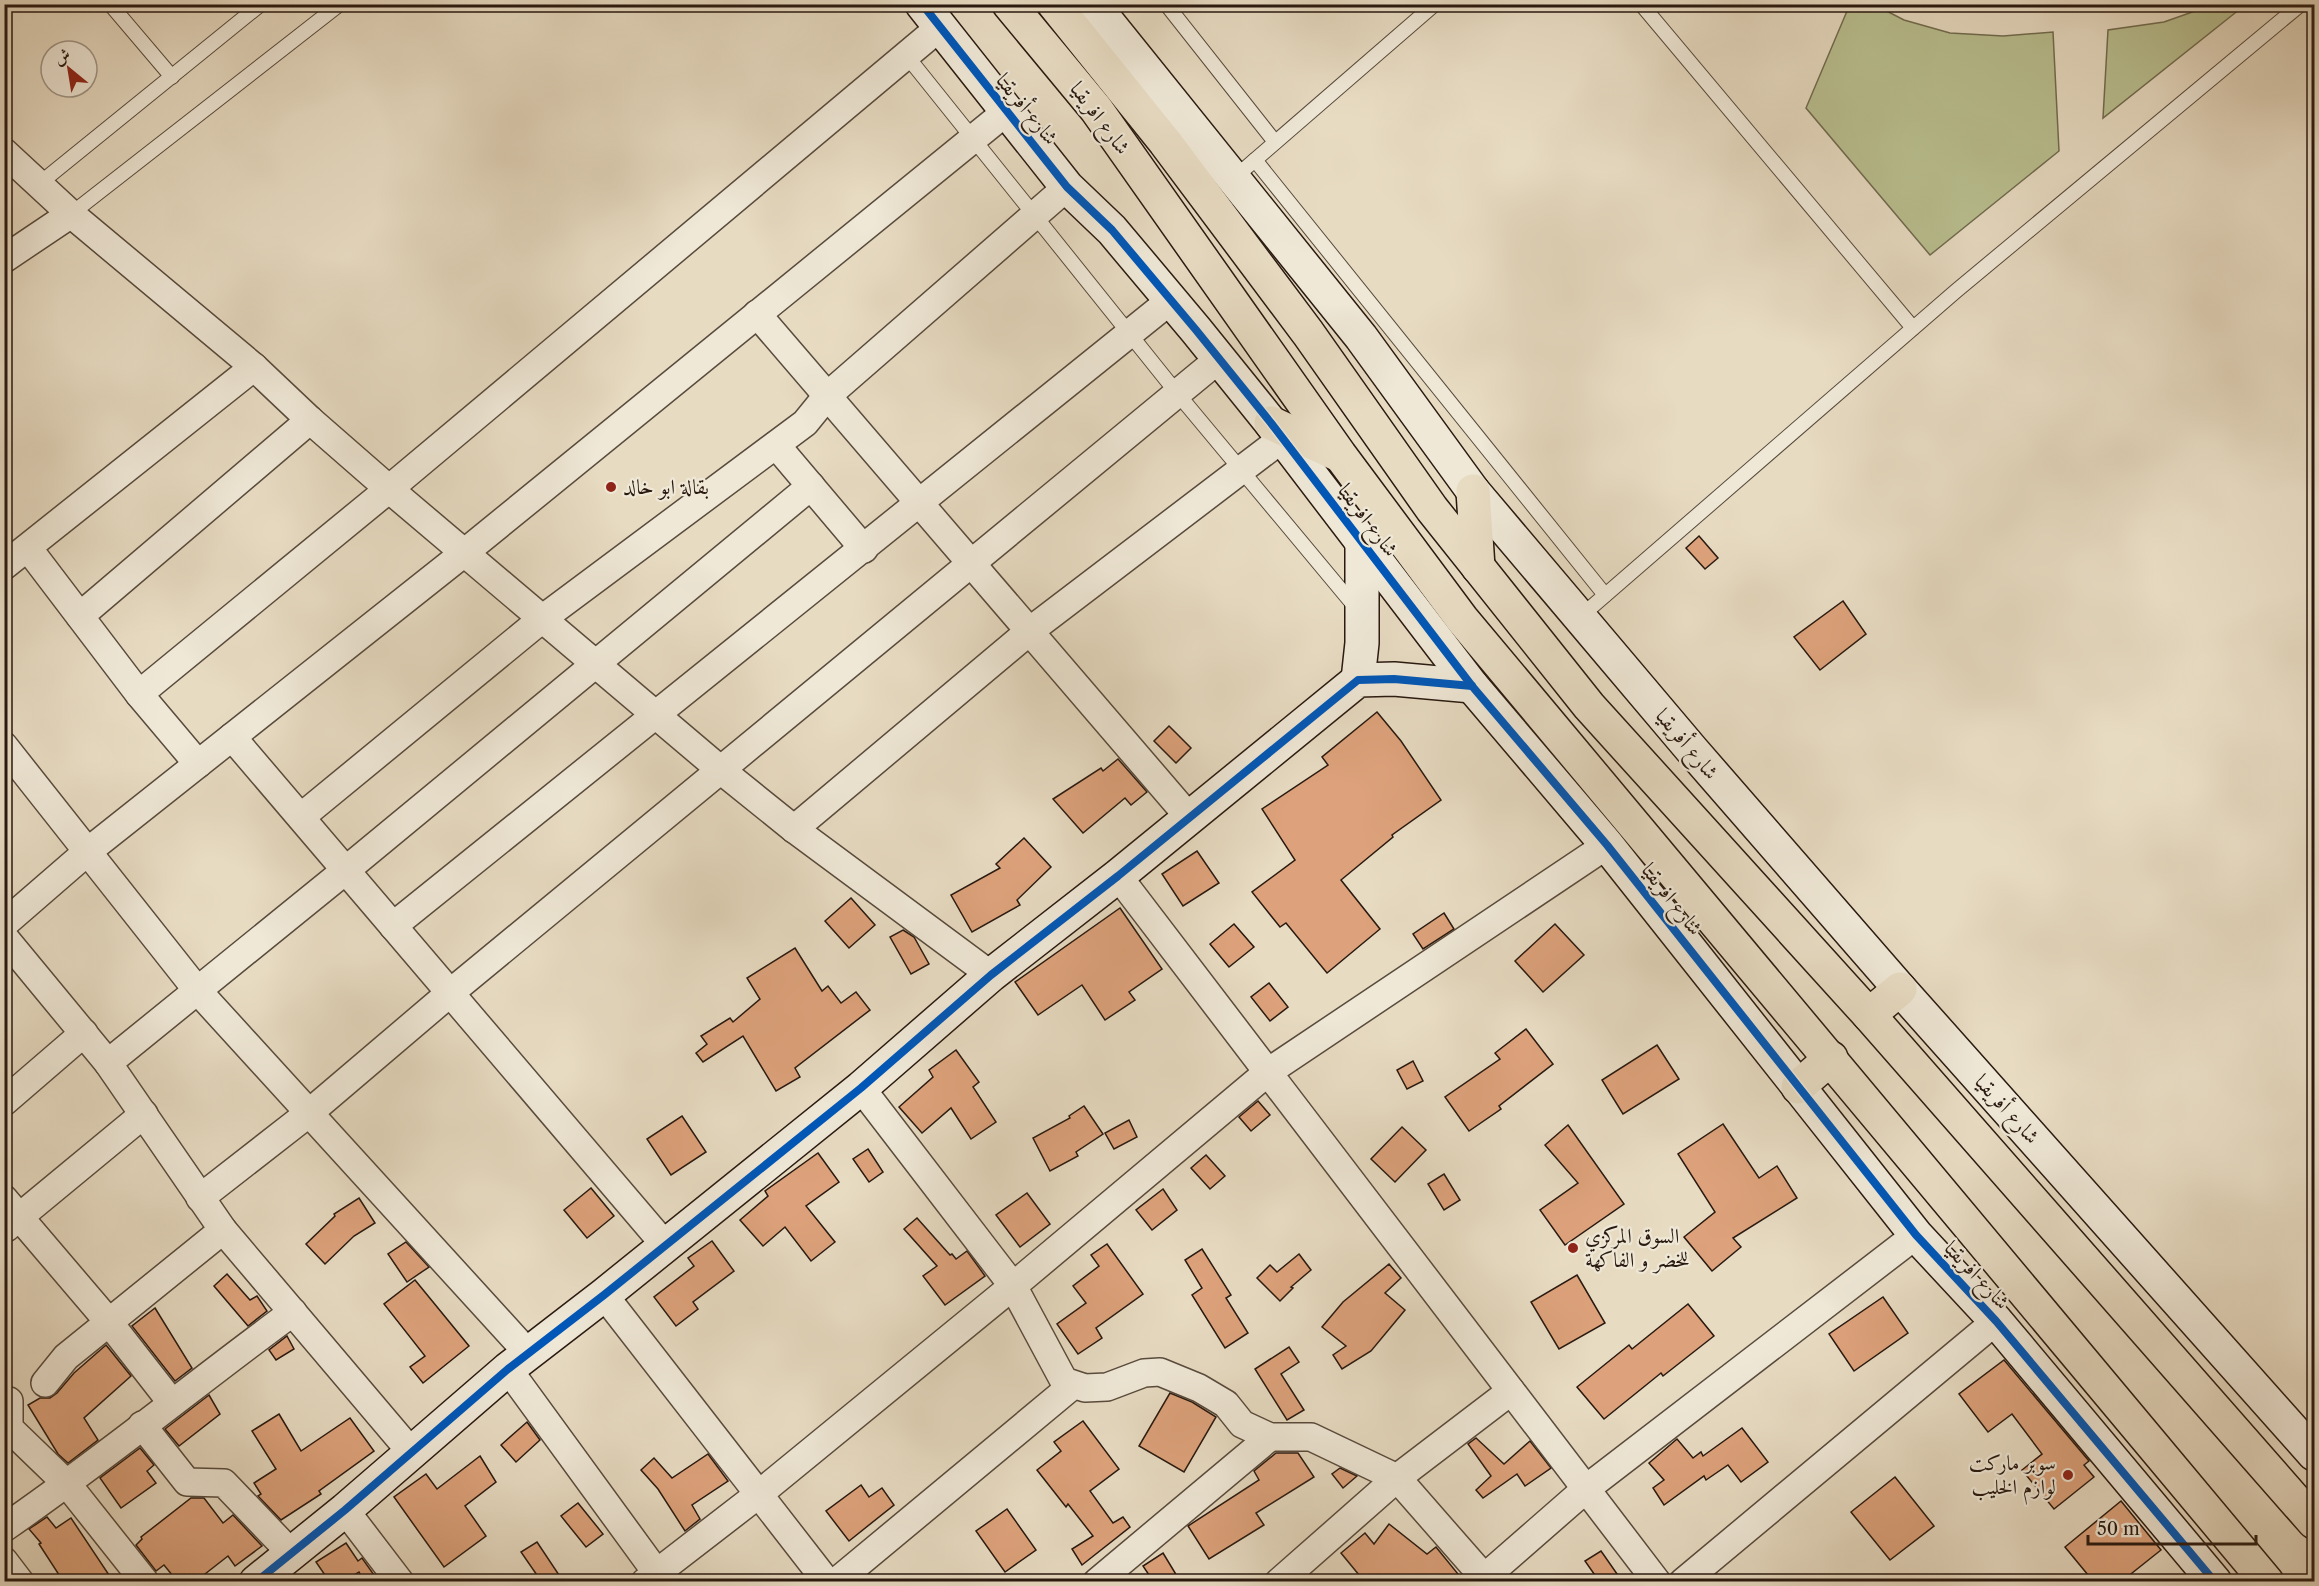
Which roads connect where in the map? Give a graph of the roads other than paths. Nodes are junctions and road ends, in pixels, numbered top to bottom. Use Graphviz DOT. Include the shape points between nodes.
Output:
graph roads {
  1 [pos="110,4"];
  2 [pos="261,4"];
  3 [pos="340,4"];
  4 [pos="1009,4"];
  5 [pos="1054,4"];
  6 [pos="1093,4"];
  7 [pos="1166,4"];
  8 [pos="1435,4"];
  9 [pos="1641,4"];
  10 [pos="2301,4"];
  11 [pos="931,16"];
  12 [pos="906,55"];
  13 [pos="172,77"];
  14 [pos="1006,112"];
  15 [pos="974,138"];
  16 [pos="1275,142"];
  17 [pos="4,152"];
  18 [pos="1244,169"];
  19 [pos="39,184"];
  20 [pos="1067,188"];
  21 [pos="71,213"];
  22 [pos="1035,215"];
  23 [pos="1112,230"];
  24 [pos="4,259"];
  25 [pos="1171,300"];
  26 [pos="757,314"];
  27 [pos="1912,327"];
  28 [pos="1130,334"];
  29 [pos="1219,359"];
  30 [pos="254,367"];
  31 [pos="1177,393"];
  32 [pos="827,396"];
  33 [pos="310,420"];
  34 [pos="1277,431"];
  35 [pos="777,446"];
  36 [pos="1340,455"];
  37 [pos="1242,470"];
  38 [pos="811,486"];
  39 [pos="389,489"];
  40 [pos="1473,491"];
  41 [pos="920,504"];
  42 [pos="1362,542"];
  43 [pos="28,548"];
  44 [pos="864,549"];
  45 [pos="464,553"];
  46 [pos="972,564"];
  47 [pos="4,566"];
  48 [pos="1478,567"];
  49 [pos="1605,595"];
  50 [pos="1362,615"];
  51 [pos="80,616"];
  52 [pos="1580,617"];
  53 [pos="542,619"];
  54 [pos="1031,630"];
  55 [pos="596,664"];
  56 [pos="1358,680"];
  57 [pos="1472,686"];
  58 [pos="139,694"];
  59 [pos="656,716"];
  60 [pos="232,737"];
  61 [pos="4,746"];
  62 [pos="198,764"];
  63 [pos="722,771"];
  64 [pos="301,817"];
  65 [pos="1189,817"];
  66 [pos="794,830"];
  67 [pos="1606,845"];
  68 [pos="87,852"];
  69 [pos="346,870"];
  70 [pos="1118,876"];
  71 [pos="4,924"];
  72 [pos="393,926"];
  73 [pos="4,937"];
  74 [pos="991,975"];
  75 [pos="1900,989"];
  76 [pos="197,990"];
  77 [pos="450,993"];
  78 [pos="1869,1015"];
  79 [pos="84,1034"];
  80 [pos="1831,1058"];
  81 [pos="108,1063"];
  82 [pos="1268,1072"];
  83 [pos="1798,1087"];
  84 [pos="861,1088"];
  85 [pos="4,1102"];
  86 [pos="309,1113"];
  87 [pos="144,1114"];
  88 [pos="200,1198"];
  89 [pos="9,1215"];
  90 [pos="223,1230"];
  91 [pos="1916,1235"];
  92 [pos="665,1245"];
  93 [pos="1013,1286"];
  94 [pos="604,1295"];
  95 [pos="293,1312"];
  96 [pos="108,1321"];
  97 [pos="1996,1321"];
  98 [pos="518,1361"];
  99 [pos="45,1383"];
  100 [pos="1073,1385"];
  101 [pos="1511,1390"];
  102 [pos="9,1401"];
  103 [pos="172,1403"];
  104 [pos="142,1425"];
  105 [pos="1270,1437"];
  106 [pos="412,1453"];
  107 [pos="2314,1454"];
  108 [pos="1397,1478"];
  109 [pos="68,1485"];
  110 [pos="1587,1488"];
  111 [pos="759,1494"];
  112 [pos="345,1510"];
  113 [pos="2314,1522"];
  114 [pos="4,1528"];
  115 [pos="290,1552"];
  116 [pos="4,1561"];
  117 [pos="650,1577"];
  118 [pos="1486,1580"];
  119 [pos="20,1581"];
  120 [pos="145,1581"];
  121 [pos="256,1581"];
  122 [pos="400,1581"];
  123 [pos="827,1581"];
  124 [pos="836,1581"];
  125 [pos="1097,1581"];
  126 [pos="1279,1581"];
  127 [pos="1657,1581"];
  128 [pos="1683,1581"];
  129 [pos="2215,1581"];
  130 [pos="2267,1581"];
  1 -- 13 [label="lane"];
  2 -- 13 [label="lane"];
  3 -- 21 [label="lane"];
  4 -- 36 [label="highway, شارع افريقيا" via="1096,109"];
  5 -- 48 [label="highway, شارع افريقيا" via="1172,152"];
  6 -- 18 [label="street, شارع أفريقيا"];
  7 -- 16 [label="lane"];
  8 -- 16 [label="lane"];
  9 -- 27 [label="lane"];
  10 -- 27 [label="lane"];
  11 -- 12 [label="street"];
  11 -- 14 [label="street, شارع أفريقيا"];
  12 -- 15 [label="lane"];
  12 -- 39 [label="street"];
  13 -- 19 [label="lane"];
  14 -- 15 [label="street"];
  14 -- 20 [label="street, شارع أفريقيا"];
  15 -- 22 [label="lane"];
  15 -- 26 [label="street"];
  16 -- 18 [label="lane"];
  17 -- 19 [label="street"];
  18 -- 40 [label="street, شارع أفريقيا"];
  18 -- 49 [label="lane"];
  19 -- 21 [label="street"];
  20 -- 22 [label="street"];
  20 -- 23 [label="street, شارع أفريقيا"];
  21 -- 24 [label="street"];
  21 -- 30 [label="street"];
  22 -- 28 [label="lane"];
  22 -- 32 [label="street"];
  23 -- 25 [label="street, شارع افريقيا"];
  25 -- 28 [label="street"];
  25 -- 29 [label="street, شارع افريقيا"];
  26 -- 32 [label="street"];
  26 -- 45 [label="street"];
  27 -- 49 [label="lane"];
  28 -- 31 [label="lane"];
  28 -- 41 [label="street"];
  29 -- 31 [label="street"];
  29 -- 34 [label="street, شارع افريقيا"];
  30 -- 33 [label="street"];
  30 -- 43 [label="street"];
  31 -- 37 [label="lane"];
  31 -- 46 [label="street"];
  32 -- 35 [label="street" via="805,423"];
  32 -- 41 [label="street"];
  33 -- 39 [label="street"];
  33 -- 51 [label="street"];
  34 -- 36 [label="highway"];
  34 -- 37 [label="street"];
  34 -- 42 [label="street, شارع افريقيا"];
  35 -- 38 [label="street"];
  35 -- 53 [label="street"];
  36 -- 80 [label="highway, شارع افريقيا" via="1462,619"];
  37 -- 50 [label="lane"];
  37 -- 54 [label="street"];
  38 -- 44 [label="street"];
  38 -- 55 [label="street"];
  39 -- 45 [label="street"];
  39 -- 58 [label="street"];
  40 -- 48 [label="highway"];
  40 -- 52 [label="street, شارع أفريقيا"];
  41 -- 44 [label="street"];
  41 -- 46 [label="street"];
  42 -- 50 [label="street"];
  42 -- 57 [label="street, شارع افريقيا"];
  43 -- 47 [label="street"];
  43 -- 51 [label="street"];
  44 -- 59 [label="street"];
  45 -- 53 [label="street"];
  45 -- 60 [label="street"];
  46 -- 54 [label="street"];
  46 -- 63 [label="street"];
  48 -- 78 [label="highway, شارع افريقيا" via="1589,706"];
  49 -- 52 [label="lane"];
  50 -- 56 [label="street"];
  51 -- 58 [label="street"];
  52 -- 75 [label="street, شارع أفريقيا"];
  53 -- 55 [label="street"];
  53 -- 64 [label="street"];
  54 -- 65 [label="street"];
  54 -- 66 [label="street"];
  55 -- 59 [label="street"];
  55 -- 69 [label="street"];
  56 -- 57 [label="street"];
  56 -- 65 [label="street"];
  57 -- 67 [label="street, شارع افريقيا"];
  58 -- 62 [label="street"];
  59 -- 63 [label="street"];
  59 -- 72 [label="street"];
  60 -- 62 [label="street"];
  60 -- 64 [label="street"];
  61 -- 68 [label="street"];
  62 -- 68 [label="street"];
  63 -- 66 [label="street"];
  63 -- 77 [label="street"];
  64 -- 69 [label="street"];
  65 -- 70 [label="street"];
  66 -- 74 [label="street"];
  67 -- 82 [label="street"];
  67 -- 83 [label="street, شارع افريقيا"];
  68 -- 71 [label="street"];
  68 -- 76 [label="street"];
  69 -- 72 [label="street"];
  69 -- 76 [label="street"];
  70 -- 74 [label="street"];
  70 -- 82 [label="street"];
  72 -- 77 [label="street"];
  73 -- 79 [label="street"];
  74 -- 84 [label="street"];
  75 -- 78 [label="highway"];
  75 -- 107 [label="street, شارع أفريقيا"];
  76 -- 81 [label="street"];
  76 -- 86 [label="street"];
  77 -- 86 [label="street"];
  77 -- 92 [label="street"];
  78 -- 113 [label="highway, شارع افريقيا"];
  79 -- 81 [label="street"];
  79 -- 85 [label="street"];
  80 -- 83 [label="highway"];
  80 -- 130 [label="highway, شارع افريقيا"];
  81 -- 87 [label="street"];
  82 -- 93 [label="street"];
  82 -- 101 [label="street"];
  83 -- 91 [label="street, شارع افريقيا"];
  84 -- 92 [label="street"];
  84 -- 93 [label="street"];
  86 -- 88 [label="street"];
  86 -- 98 [label="street"];
  87 -- 88 [label="street"];
  87 -- 89 [label="street"];
  88 -- 90 [label="street"];
  89 -- 96 [label="street"];
  90 -- 95 [label="street"];
  90 -- 96 [label="street"];
  91 -- 97 [label="street, شارع افريقيا"];
  91 -- 110 [label="street"];
  92 -- 94 [label="street"];
  93 -- 100 [label="street" via="1064,1381"];
  93 -- 111 [label="street"];
  94 -- 98 [label="street"];
  94 -- 111 [label="street"];
  95 -- 103 [label="street"];
  95 -- 106 [label="street"];
  96 -- 99 [label="street" via="66,1357"];
  96 -- 103 [label="street"];
  97 -- 128 [label="street"];
  97 -- 129 [label="street, شارع افريقيا"];
  98 -- 106 [label="street"];
  98 -- 117 [label="street"];
  100 -- 105 [label="street" via="1107,1387 1144,1373 1160,1372 1200,1388 1226,1404 1242,1424"];
  100 -- 124 [label="street"];
  101 -- 108 [label="street"];
  101 -- 110 [label="street"];
  102 -- 109 [label="street" via="9,1428"];
  103 -- 104 [label="street"];
  104 -- 109 [label="street"];
  104 -- 115 [label="street" via="187,1482 224,1483"];
  105 -- 108 [label="street" via="1311,1437"];
  105 -- 125 [label="street"];
  106 -- 112 [label="street"];
  108 -- 118 [label="street"];
  108 -- 126 [label="street"];
  109 -- 114 [label="street"];
  109 -- 120 [label="street"];
  110 -- 118 [label="street"];
  110 -- 127 [label="street"];
  111 -- 117 [label="street"];
  111 -- 123 [label="street"];
  112 -- 115 [label="street"];
  112 -- 122 [label="street"];
  115 -- 121 [label="street"];
  116 -- 119 [label="street"];
}
